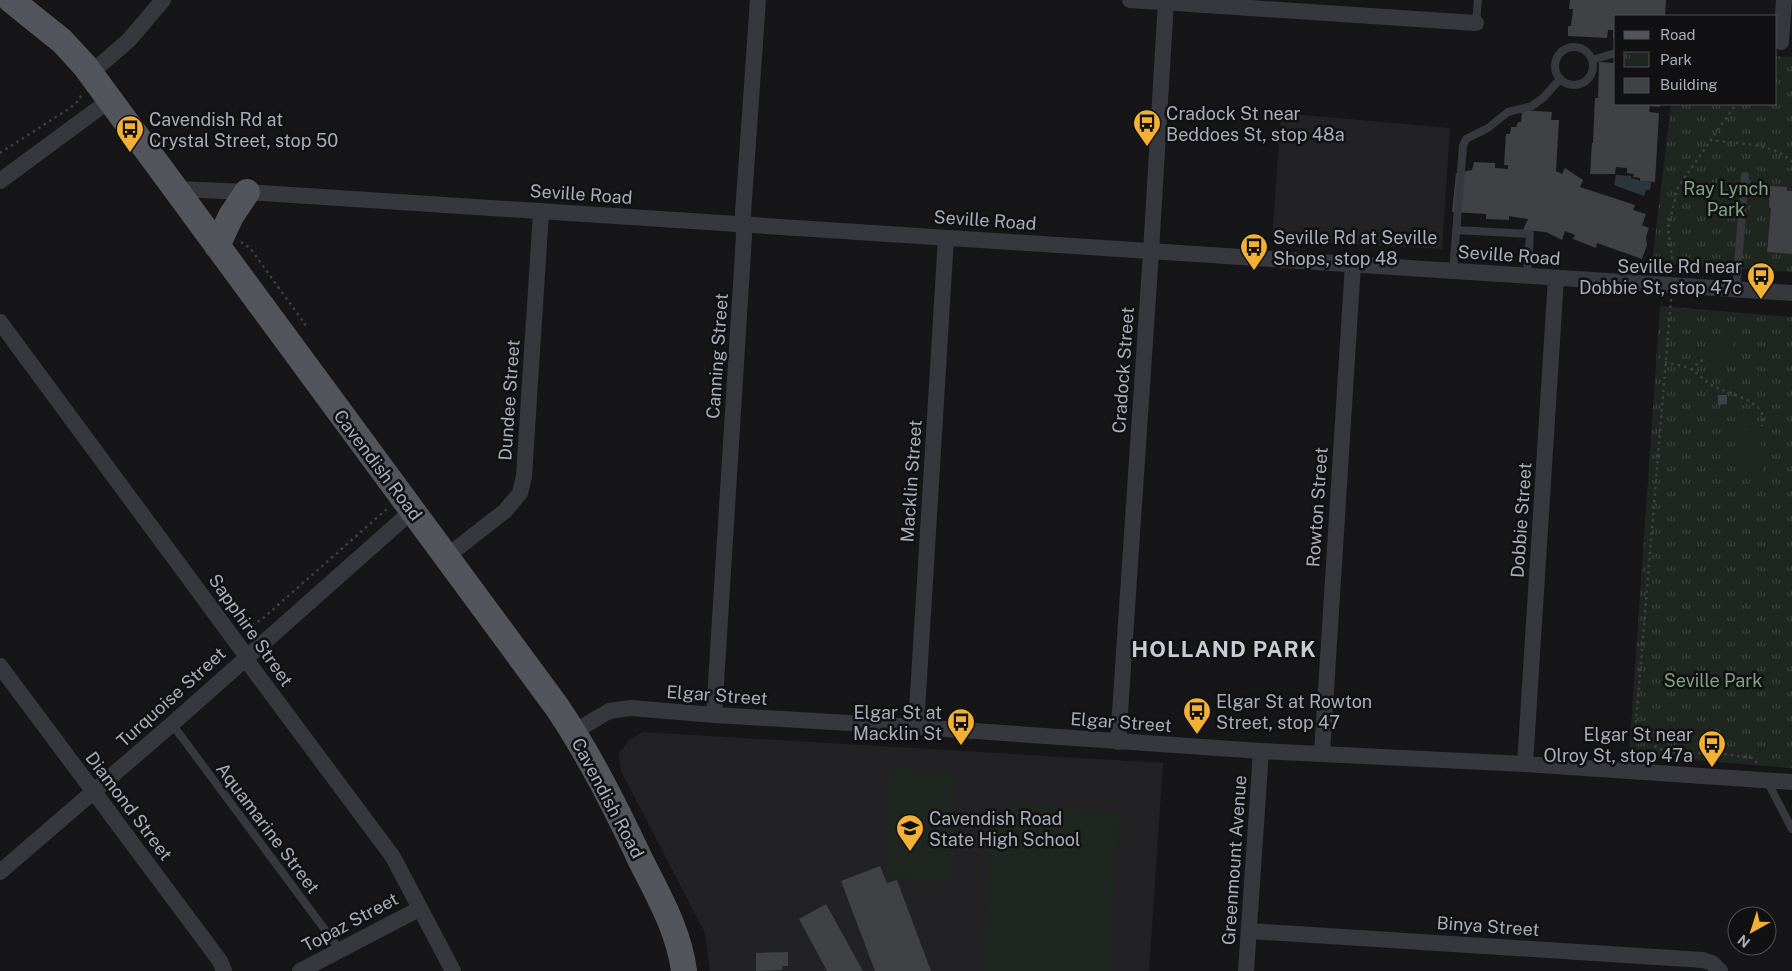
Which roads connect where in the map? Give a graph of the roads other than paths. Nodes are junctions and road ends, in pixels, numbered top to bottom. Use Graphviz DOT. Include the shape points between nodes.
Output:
graph roads {
  1 [pos="11,0"];
  2 [pos="163,0"];
  3 [pos="758,0"];
  4 [pos="1130,0"];
  5 [pos="1478,0"];
  6 [pos="1784,0"];
  7 [pos="1166,1"];
  8 [pos="1476,23"];
  9 [pos="1783,42"];
  10 [pos="1614,54"];
  11 [pos="1592,60"];
  12 [pos="1560,79"];
  13 [pos="87,83"];
  14 [pos="110,100"];
  15 [pos="1746,176"];
  16 [pos="0,181"];
  17 [pos="176,189"];
  18 [pos="247,192"];
  19 [pos="541,212"];
  20 [pos="744,224"];
  21 [pos="1456,230"];
  22 [pos="946,238"];
  23 [pos="217,246"];
  24 [pos="1151,252"];
  25 [pos="1353,264"];
  26 [pos="1453,271"];
  27 [pos="1527,276"];
  28 [pos="1556,278"];
  29 [pos="1736,290"];
  30 [pos="1792,293"];
  31 [pos="0,322"];
  32 [pos="400,509"];
  33 [pos="446,557"];
  34 [pos="246,657"];
  35 [pos="0,666"];
  36 [pos="714,715"];
  37 [pos="172,724"];
  38 [pos="916,727"];
  39 [pos="574,732"];
  40 [pos="1118,742"];
  41 [pos="1261,752"];
  42 [pos="1322,753"];
  43 [pos="1525,764"];
  44 [pos="1767,781"];
  45 [pos="1792,782"];
  46 [pos="93,792"];
  47 [pos="1792,829"];
  48 [pos="0,872"];
  49 [pos="419,909"];
  50 [pos="1249,931"];
  51 [pos="340,950"];
  52 [pos="224,971"];
  53 [pos="300,971"];
  54 [pos="453,971"];
  55 [pos="684,971"];
  56 [pos="1246,971"];
  57 [pos="1720,971"];
  1 -- 13 [label="main road, Cavendish Road" via="71,49"];
  2 -- 13 [label="street" via="130,40"];
  3 -- 20 [label="street, Canning Street"];
  4 -- 7 [label="street"];
  5 -- 8 [label="lane"];
  6 -- 9 [label="street"];
  7 -- 8 [label="street"];
  7 -- 24 [label="street, Cradock Street"];
  10 -- 11 [label="lane"];
  11 -- 12 [label="lane" via="1590,76 1581,84 1570,84"];
  11 -- 12 [label="lane" via="1583,50 1564,50 1555,66"];
  12 -- 21 [label="lane" via="1532,106 1508,112 1488,128 1466,139"];
  13 -- 14 [label="main road, Cavendish Road"];
  14 -- 16 [label="street"];
  14 -- 17 [label="main road, Cavendish Road"];
  15 -- 29 [label="lane"];
  17 -- 18 [label="street, Seville Road"];
  17 -- 23 [label="main road, Cavendish Road"];
  18 -- 19 [label="street, Seville Road"];
  18 -- 23 [label="main road"];
  19 -- 20 [label="street, Seville Road"];
  19 -- 33 [label="street, Dundee Street" via="524,476 520,493 505,511"];
  20 -- 22 [label="street, Seville Road"];
  20 -- 36 [label="street, Canning Street"];
  21 -- 26 [label="lane"];
  21 -- 27 [label="lane" via="1530,234"];
  22 -- 24 [label="street, Seville Road"];
  22 -- 38 [label="street, Macklin Street"];
  23 -- 32 [label="main road, Cavendish Road"];
  24 -- 25 [label="street, Seville Road"];
  24 -- 40 [label="street, Cradock Street"];
  25 -- 26 [label="street, Seville Road"];
  25 -- 42 [label="street, Rowton Street"];
  26 -- 27 [label="street, Seville Road"];
  27 -- 28 [label="street, Seville Road"];
  28 -- 29 [label="street, Seville Road"];
  28 -- 43 [label="street, Dobbie Street"];
  29 -- 30 [label="street, Seville Road"];
  31 -- 34 [label="street, Sapphire Street"];
  32 -- 33 [label="main road, Cavendish Road"];
  32 -- 34 [label="street, Turquoise Street"];
  33 -- 39 [label="main road, Cavendish Road"];
  34 -- 37 [label="street, Turquoise Street"];
  34 -- 49 [label="street, Sapphire Street" via="393,857"];
  35 -- 46 [label="street, Diamond Street"];
  36 -- 38 [label="street, Elgar Street"];
  36 -- 39 [label="street, Elgar Street" via="624,708 603,714"];
  37 -- 46 [label="street, Turquoise Street"];
  37 -- 51 [label="lane, Aquamarine Street"];
  38 -- 40 [label="street, Elgar Street"];
  39 -- 55 [label="main road, Cavendish Road" via="668,915"];
  40 -- 41 [label="street, Elgar Street"];
  41 -- 42 [label="street, Elgar Street"];
  41 -- 50 [label="street, Greenmount Avenue"];
  42 -- 43 [label="street, Elgar Street"];
  43 -- 44 [label="street, Elgar Street"];
  44 -- 45 [label="street, Elgar Street"];
  44 -- 47 [label="lane"];
  46 -- 48 [label="street, Turquoise Street"];
  46 -- 52 [label="street, Diamond Street" via="220,961"];
  49 -- 51 [label="street, Topaz Street"];
  49 -- 54 [label="street, Sapphire Street"];
  50 -- 56 [label="street, Greenmount Avenue"];
  50 -- 57 [label="street, Binya Street" via="1703,960"];
  51 -- 53 [label="street, Topaz Street"];
}
